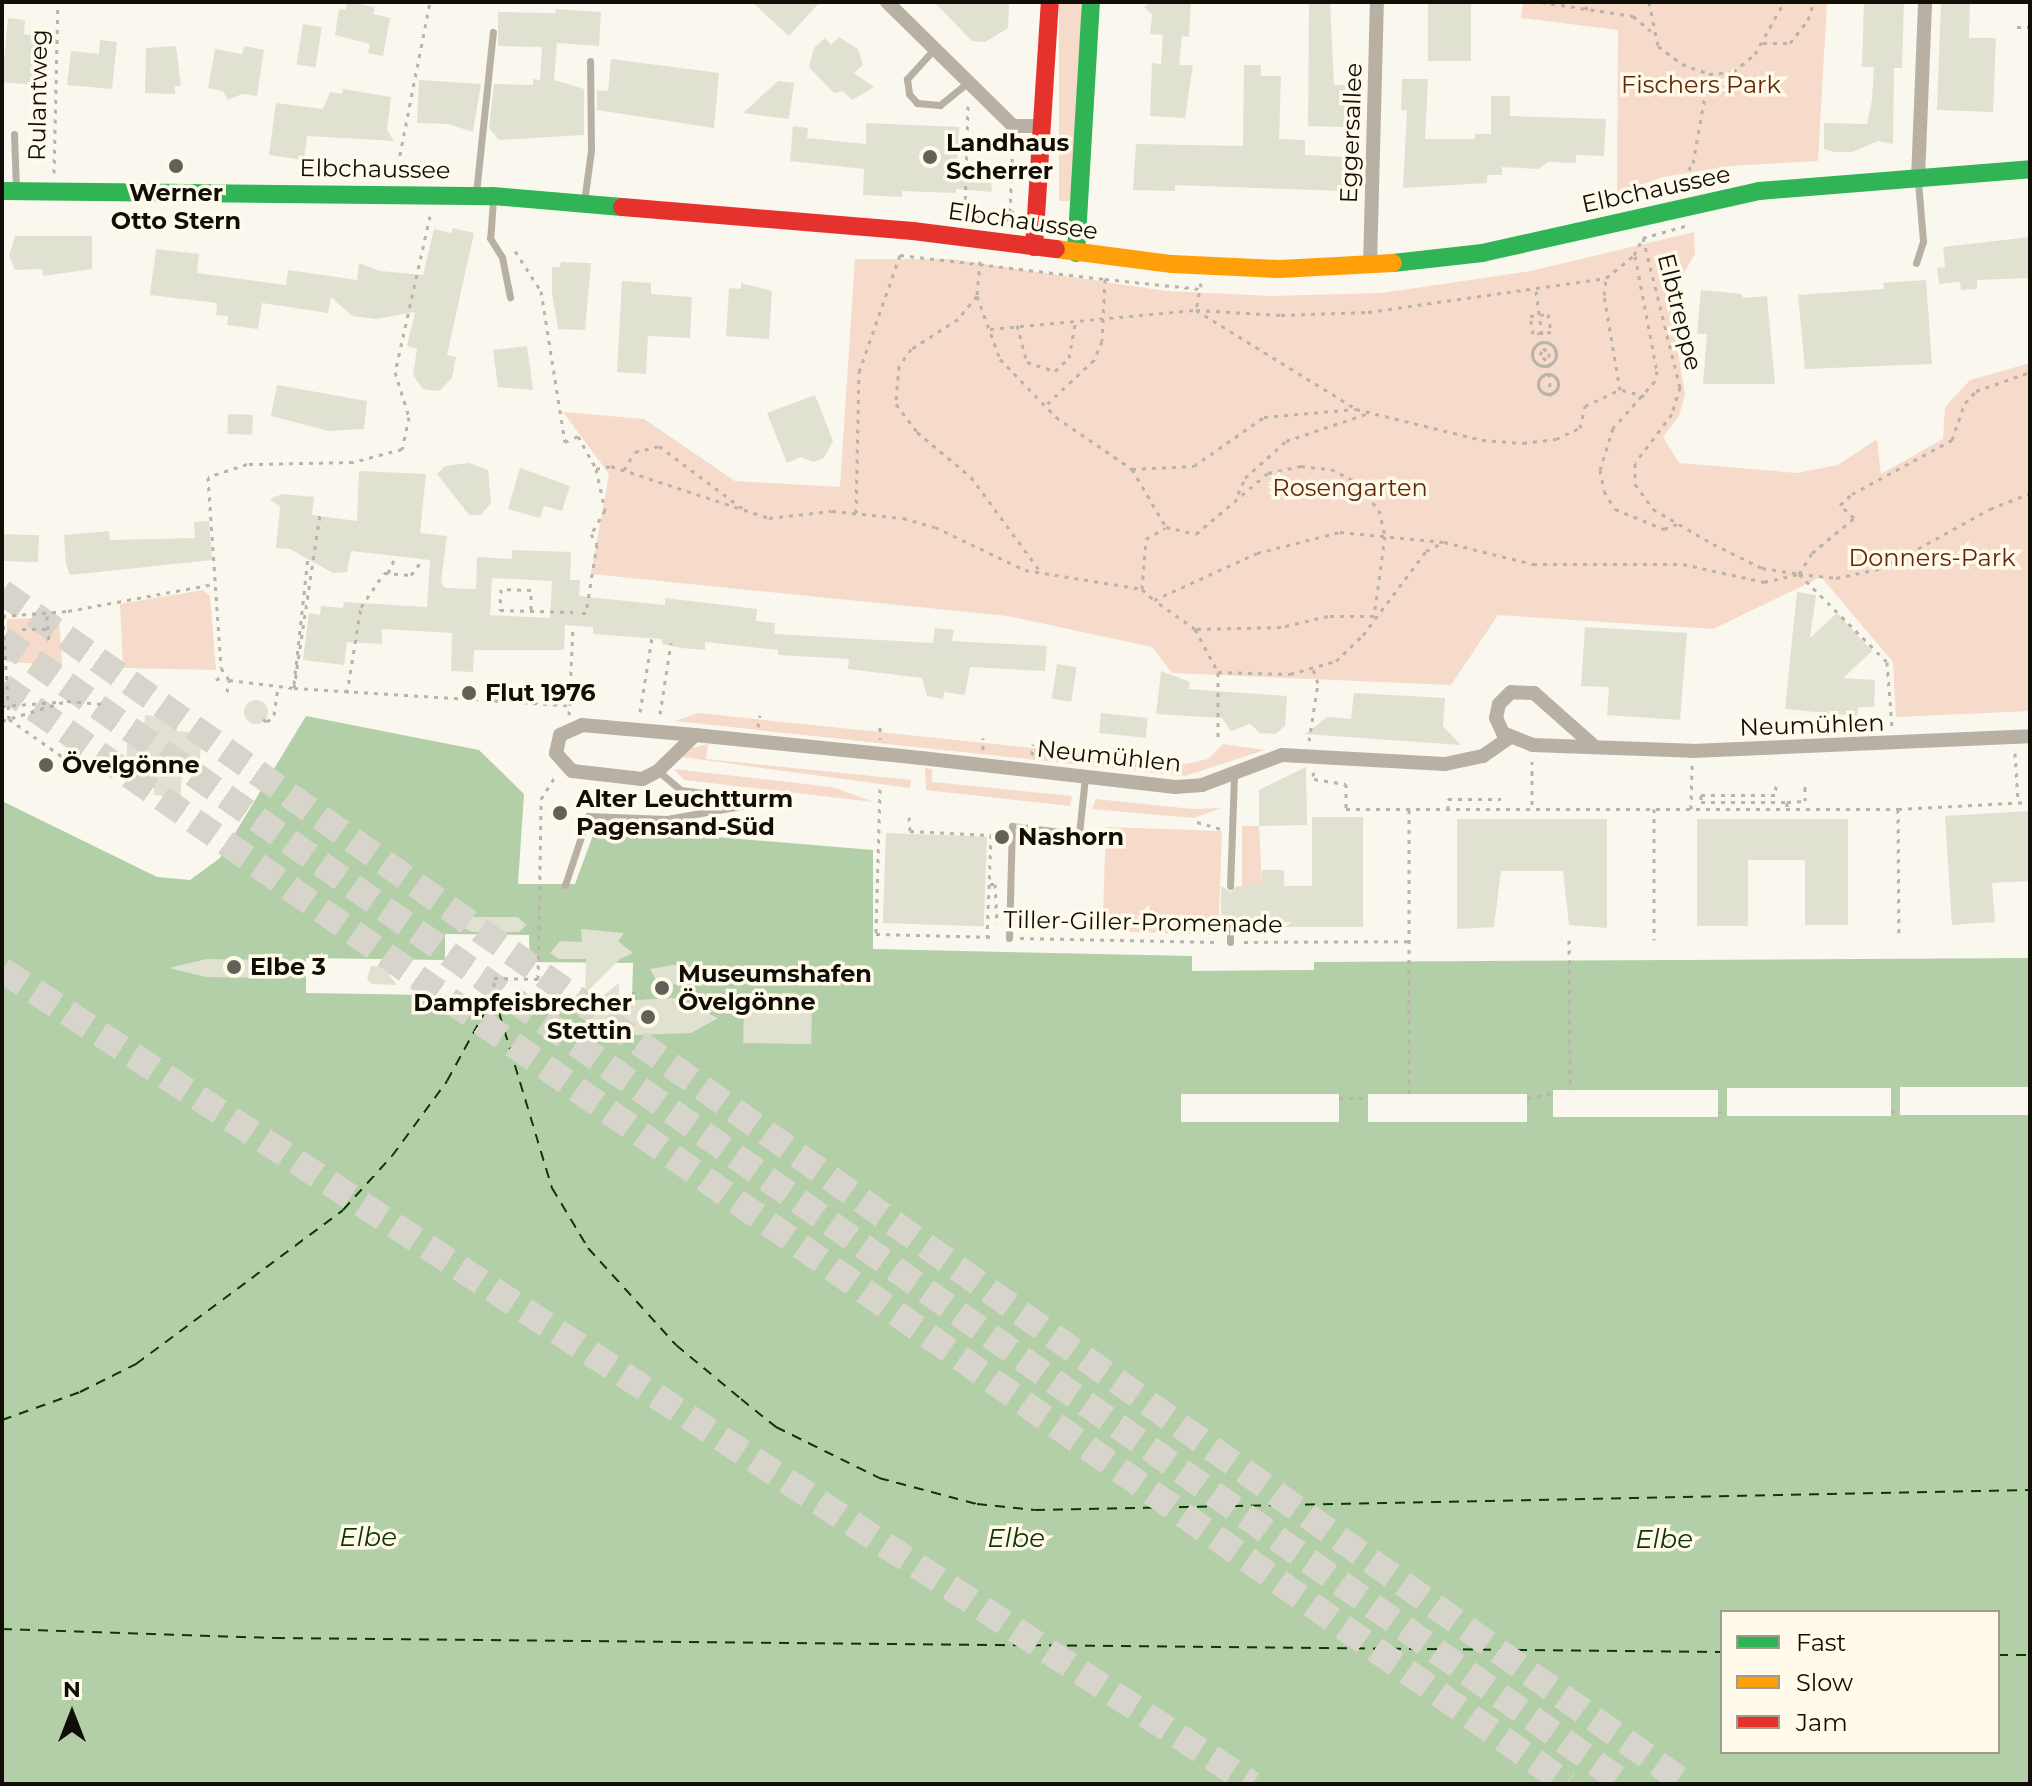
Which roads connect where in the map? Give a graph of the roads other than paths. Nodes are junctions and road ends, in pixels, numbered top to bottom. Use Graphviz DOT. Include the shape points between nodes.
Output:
graph roads {
  1 [pos="887,2"];
  2 [pos="1050,2"];
  3 [pos="1091,2"];
  4 [pos="1377,2"];
  5 [pos="1925,2"];
  6 [pos="493,32"];
  7 [pos="935,48"];
  8 [pos="590,61"];
  9 [pos="969,81"];
  10 [pos="1043,126"];
  11 [pos="14,134"];
  12 [pos="2030,169"];
  13 [pos="1918,179"];
  14 [pos="9,190"];
  15 [pos="484,196"];
  16 [pos="583,204"];
  17 [pos="1034,247"];
  18 [pos="1076,253"];
  19 [pos="1916,263"];
  20 [pos="1370,266"];
  21 [pos="510,297"];
  22 [pos="695,735"];
  23 [pos="2030,736"];
  24 [pos="1509,738"];
  25 [pos="1595,747"];
  26 [pos="658,771"];
  27 [pos="1234,775"];
  28 [pos="1085,777"];
  29 [pos="565,885"];
  30 [pos="1230,886"];
  31 [pos="1230,927"];
  32 [pos="1009,938"];
  33 [pos="1230,942"];
  1 -- 7 [label="street"];
  2 -- 10 [label="main road"];
  3 -- 18 [label="main road"];
  4 -- 20 [label="street, Eggersallee"];
  5 -- 13 [label="street"];
  6 -- 15 [label="lane"];
  7 -- 9 [label="street"];
  7 -- 9 [label="lane" via="907,79 917,103 940,105"];
  8 -- 16 [label="lane" via="591,137"];
  9 -- 10 [label="street" via="1013,126"];
  10 -- 17 [label="main road"];
  11 -- 14 [label="lane"];
  12 -- 13 [label="main road, Elbchaussee"];
  13 -- 19 [label="lane" via="1923,241"];
  13 -- 20 [label="main road, Elbchaussee" via="1759,191 1482,253"];
  14 -- 15 [label="main road, Elbchaussee"];
  15 -- 16 [label="main road, Elbchaussee"];
  15 -- 21 [label="lane" via="490,238 502,257"];
  16 -- 17 [label="main road, Elbchaussee" via="850,225"];
  17 -- 18 [label="main road, Elbchaussee"];
  18 -- 20 [label="main road, Elbchaussee" via="1202,265"];
  22 -- 26 [label="street"];
  22 -- 26 [label="street, Neumühlen" via="571,727 556,748 566,768 642,779"];
  22 -- 28 [label="street, Neumühlen"];
  23 -- 25 [label="street, Neumühlen" via="1692,751"];
  24 -- 25 [label="street, Neumühlen" via="1532,745"];
  24 -- 25 [label="street" via="1496,718 1499,704 1511,692 1527,691"];
  24 -- 27 [label="street, Neumühlen" via="1466,761 1427,764 1292,754"];
  26 -- 29 [label="lane" via="681,790 717,795 741,806 667,819 588,816"];
  27 -- 28 [label="street, Neumühlen" via="1175,787"];
  27 -- 30 [label="lane"];
  28 -- 32 [label="lane" via="1079,834 1012,826"];
  31 -- 33 [label="lane"];
}
